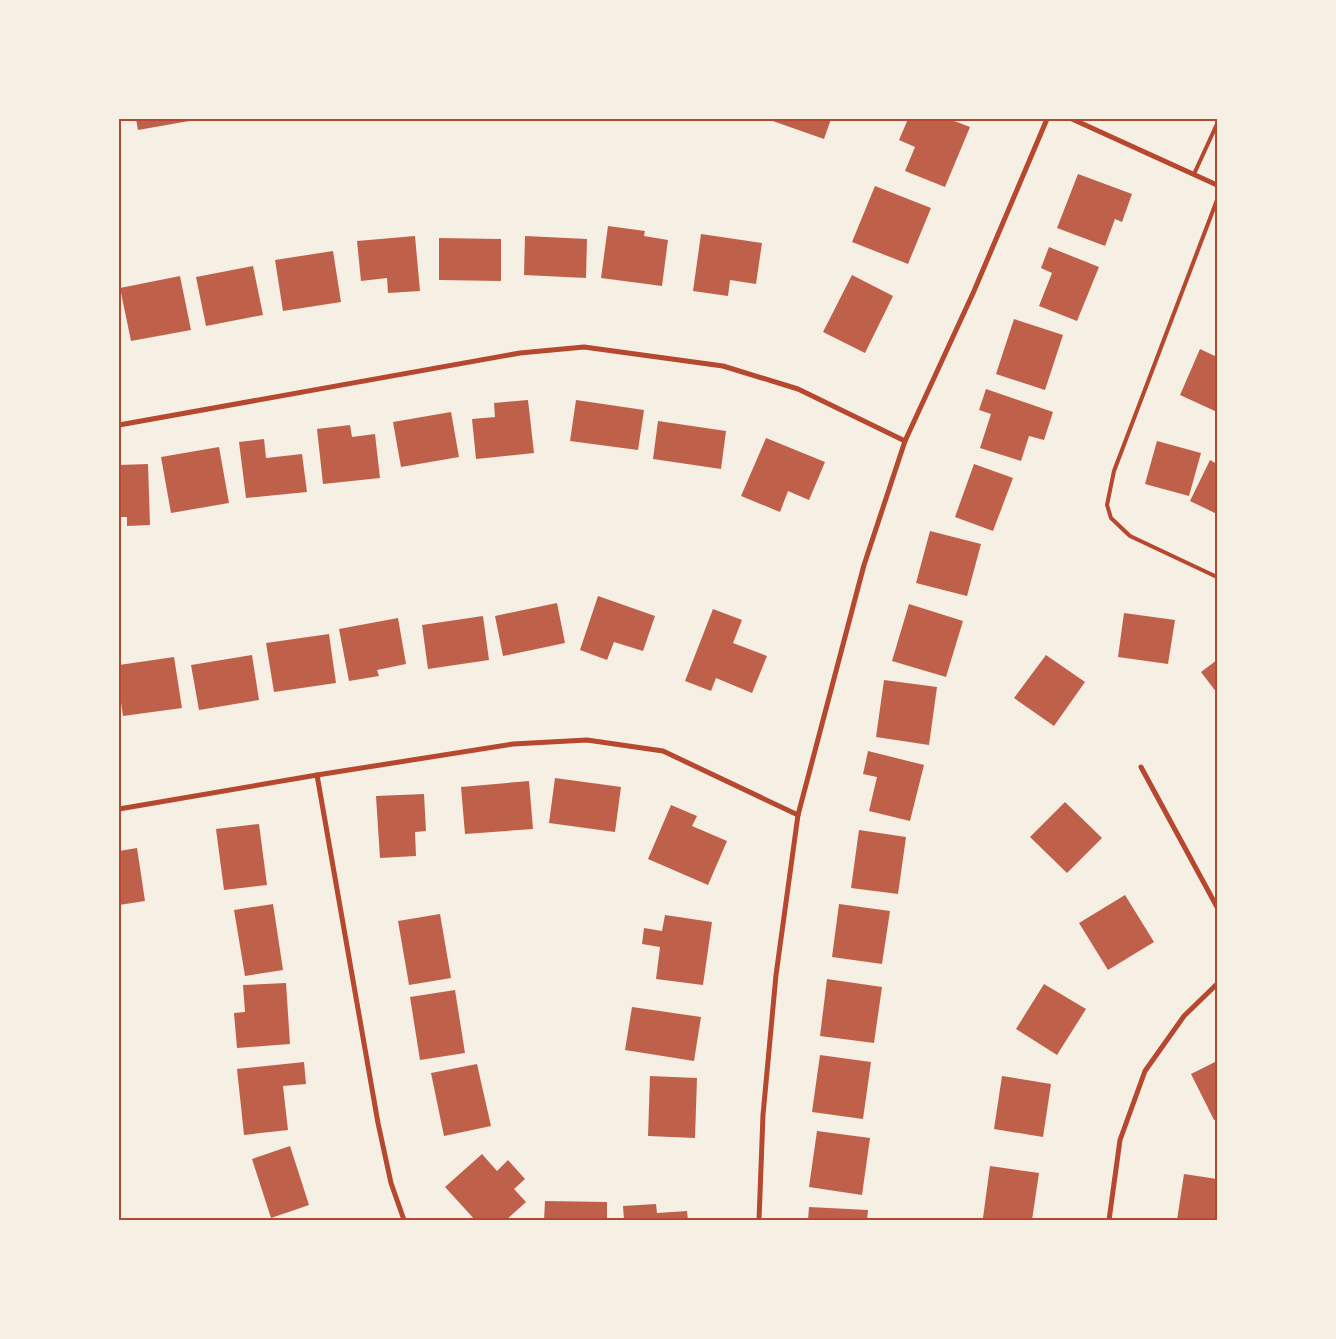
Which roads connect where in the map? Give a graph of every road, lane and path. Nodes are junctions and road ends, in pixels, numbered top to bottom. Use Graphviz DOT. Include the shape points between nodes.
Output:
graph roads {
  1 [pos="1047,119"];
  2 [pos="1072,119"];
  3 [pos="1217,124"];
  4 [pos="1194,174"];
  5 [pos="1217,185"];
  6 [pos="1217,200"];
  7 [pos="119,425"];
  8 [pos="904,441"];
  9 [pos="1217,577"];
  10 [pos="1141,767"];
  11 [pos="317,775"];
  12 [pos="119,809"];
  13 [pos="798,815"];
  14 [pos="1217,907"];
  15 [pos="1217,984"];
  16 [pos="404,1220"];
  17 [pos="759,1220"];
  18 [pos="1109,1220"];
  1 -- 8 [label="street" via="974,292"];
  2 -- 4 [label="street"];
  3 -- 4 [label="lane"];
  4 -- 5 [label="street"];
  6 -- 9 [label="lane" via="1114,471 1107,505 1111,518 1130,536"];
  7 -- 8 [label="street" via="520,353 584,346 723,366 798,389"];
  8 -- 13 [label="street" via="864,564"];
  10 -- 14 [label="street"];
  11 -- 12 [label="street"];
  11 -- 13 [label="street" via="513,744 587,740 663,750"];
  11 -- 16 [label="street" via="378,1123 391,1183"];
  13 -- 17 [label="street" via="776,975 763,1115"];
  15 -- 18 [label="street" via="1184,1016 1145,1071 1120,1140"];
}
